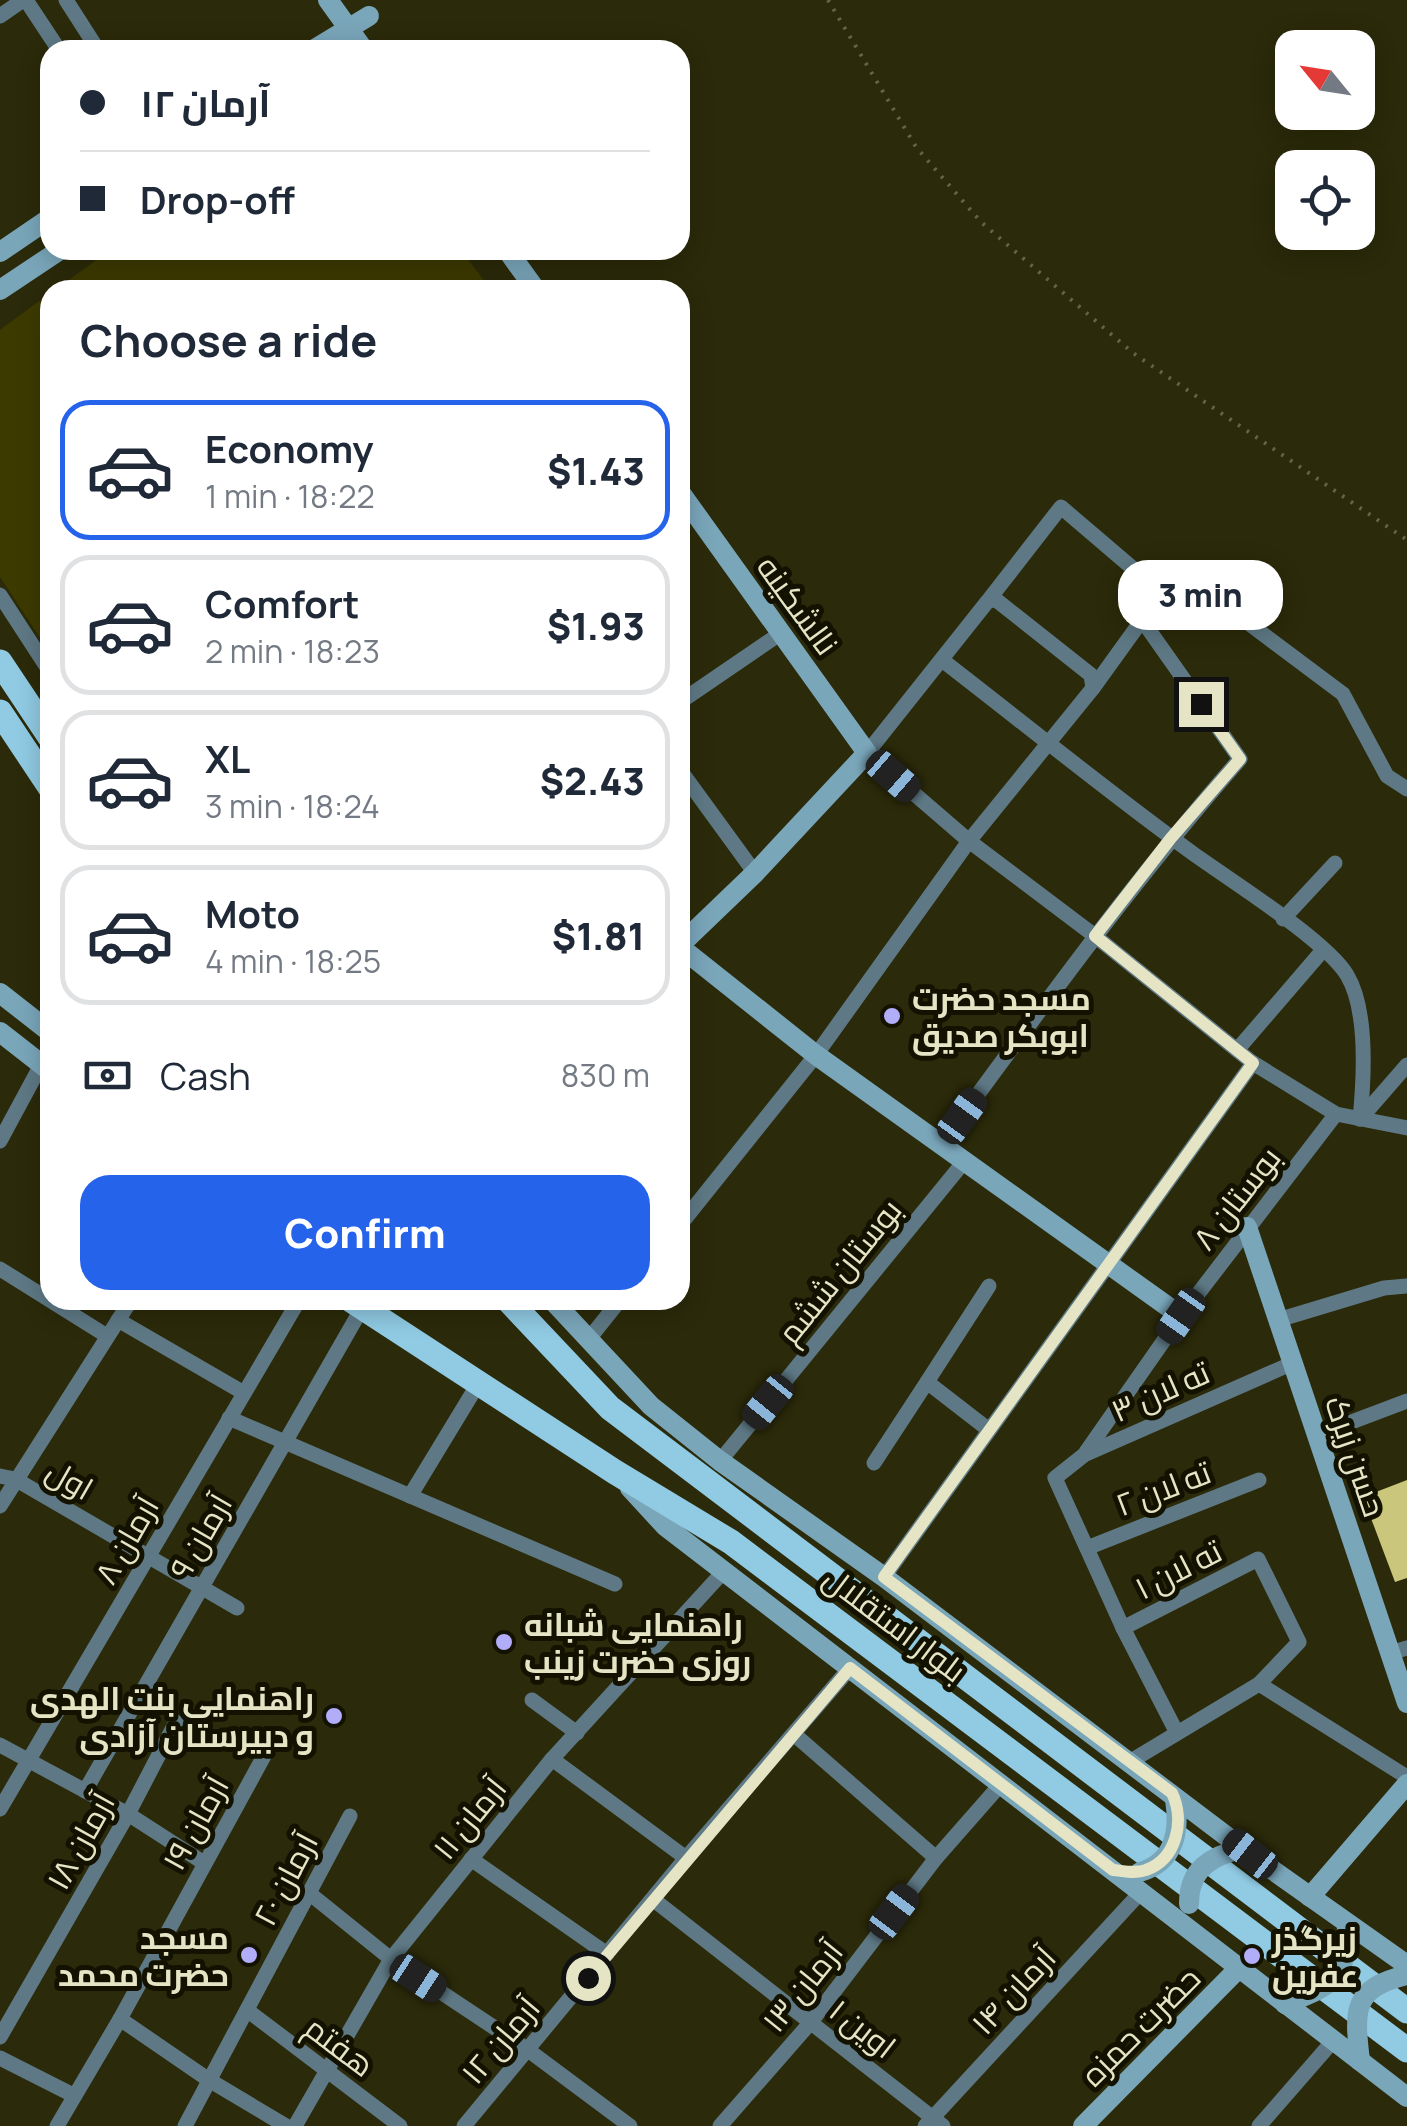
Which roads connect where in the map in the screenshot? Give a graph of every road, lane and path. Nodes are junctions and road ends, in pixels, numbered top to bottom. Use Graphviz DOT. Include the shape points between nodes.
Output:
graph roads {
  1 [pos="25,0"];
  2 [pos="66,0"];
  3 [pos="328,0"];
  4 [pos="828,0"];
  5 [pos="363,8"];
  6 [pos="0,16"];
  7 [pos="348,28"];
  8 [pos="52,40"];
  9 [pos="92,40"];
  10 [pos="329,40"];
  11 [pos="356,40"];
  12 [pos="362,40"];
  13 [pos="40,225"];
  14 [pos="0,252"];
  15 [pos="45,260"];
  16 [pos="0,290"];
  17 [pos="690,512"];
  18 [pos="1407,540"];
  19 [pos="1157,589"];
  20 [pos="0,594"];
  21 [pos="987,602"];
  22 [pos="1142,620"];
  23 [pos="781,633"];
  24 [pos="40,656"];
  25 [pos="942,660"];
  26 [pos="0,662"];
  27 [pos="1093,688"];
  28 [pos="690,695"];
  29 [pos="0,712"];
  30 [pos="40,722"];
  31 [pos="1049,743"];
  32 [pos="867,754"];
  33 [pos="40,772"];
  34 [pos="690,784"];
  35 [pos="1407,789"];
  36 [pos="1171,838"];
  37 [pos="969,842"];
  38 [pos="1335,863"];
  39 [pos="755,873"];
  40 [pos="1283,919"];
  41 [pos="690,936"];
  42 [pos="1095,936"];
  43 [pos="1323,950"];
  44 [pos="690,954"];
  45 [pos="0,993"];
  46 [pos="40,1024"];
  47 [pos="0,1032"];
  48 [pos="1237,1050"];
  49 [pos="816,1055"];
  50 [pos="1253,1063"];
  51 [pos="40,1064"];
  52 [pos="1407,1065"];
  53 [pos="40,1076"];
  54 [pos="1336,1114"];
  55 [pos="1360,1119"];
  56 [pos="1407,1128"];
  57 [pos="0,1140"];
  58 [pos="940,1146"];
  59 [pos="963,1162"];
  60 [pos="690,1213"];
  61 [pos="1247,1227"];
  62 [pos="1108,1265"];
  63 [pos="0,1268"];
  64 [pos="989,1286"];
  65 [pos="1407,1286"];
  66 [pos="40,1293"];
  67 [pos="66,1310"];
  68 [pos="124,1310"];
  69 [pos="293,1310"];
  70 [pos="354,1310"];
  71 [pos="366,1310"];
  72 [pos="517,1310"];
  73 [pos="561,1310"];
  74 [pos="612,1310"];
  75 [pos="1181,1316"];
  76 [pos="118,1320"];
  77 [pos="1278,1320"];
  78 [pos="107,1336"];
  79 [pos="588,1340"];
  80 [pos="1293,1363"];
  81 [pos="927,1382"];
  82 [pos="478,1384"];
  83 [pos="244,1394"];
  84 [pos="1407,1401"];
  85 [pos="229,1418"];
  86 [pos="989,1430"];
  87 [pos="1317,1435"];
  88 [pos="286,1442"];
  89 [pos="1084,1455"];
  90 [pos="720,1461"];
  91 [pos="874,1463"];
  92 [pos="615,1472"];
  93 [pos="8,1478"];
  94 [pos="1259,1480"];
  95 [pos="410,1496"];
  96 [pos="0,1506"];
  97 [pos="1086,1548"];
  98 [pos="148,1556"];
  99 [pos="724,1571"];
  100 [pos="884,1577"];
  101 [pos="615,1584"];
  102 [pos="200,1589"];
  103 [pos="237,1608"];
  104 [pos="1123,1628"];
  105 [pos="1399,1651"];
  106 [pos="850,1668"];
  107 [pos="1259,1684"];
  108 [pos="532,1700"];
  109 [pos="1407,1703"];
  110 [pos="176,1722"];
  111 [pos="576,1733"];
  112 [pos="1177,1733"];
  113 [pos="795,1735"];
  114 [pos="0,1745"];
  115 [pos="264,1756"];
  116 [pos="552,1759"];
  117 [pos="28,1761"];
  118 [pos="1131,1761"];
  119 [pos="1407,1780"];
  120 [pos="1001,1784"];
  121 [pos="84,1790"];
  122 [pos="1174,1796"];
  123 [pos="0,1809"];
  124 [pos="128,1814"];
  125 [pos="350,1816"];
  126 [pos="1240,1853"];
  127 [pos="686,1858"];
  128 [pos="936,1858"];
  129 [pos="471,1859"];
  130 [pos="204,1863"];
  131 [pos="1140,1882"];
  132 [pos="309,1893"];
  133 [pos="1310,1897"];
  134 [pos="654,1900"];
  135 [pos="1347,1925"];
  136 [pos="1191,1930"];
  137 [pos="607,1954"];
  138 [pos="391,1960"];
  139 [pos="1407,1966"];
  140 [pos="1239,1968"];
  141 [pos="1407,1975"];
  142 [pos="1285,2004"];
  143 [pos="1400,2006"];
  144 [pos="247,2010"];
  145 [pos="120,2018"];
  146 [pos="811,2022"];
  147 [pos="0,2037"];
  148 [pos="1333,2041"];
  149 [pos="528,2050"];
  150 [pos="1407,2050"];
  151 [pos="0,2058"];
  152 [pos="1360,2061"];
  153 [pos="328,2071"];
  154 [pos="210,2080"];
  155 [pos="73,2096"];
  156 [pos="1407,2097"];
  157 [pos="933,2123"];
  158 [pos="56,2126"];
  159 [pos="185,2126"];
  160 [pos="286,2126"];
  161 [pos="295,2126"];
  162 [pos="400,2126"];
  163 [pos="464,2126"];
  164 [pos="630,2126"];
  165 [pos="720,2126"];
  166 [pos="1083,2126"];
  167 [pos="1258,2126"];
  1 -- 6 [label="street"];
  1 -- 8 [label="street"];
  2 -- 9 [label="street"];
  3 -- 7 [label="main road"];
  4 -- 18 [label="path" via="916,146 981,222 1134,353"];
  5 -- 7 [label="main road"];
  5 -- 12 [label="main road"];
  7 -- 10 [label="main road"];
  7 -- 11 [label="main road"];
  13 -- 14 [label="main road"];
  15 -- 16 [label="main road"];
  17 -- 23 [label="main road, نالشکینه"];
  19 -- 21 [label="street" via="1060,507"];
  19 -- 22 [label="street"];
  19 -- 35 [label="street" via="1231,610 1342,694 1387,776"];
  20 -- 24 [label="street"];
  21 -- 25 [label="street"];
  21 -- 27 [label="street" via="995,599 1091,674"];
  22 -- 27 [label="street"];
  22 -- 36 [label="street" via="1240,759"];
  23 -- 28 [label="street"];
  23 -- 32 [label="main road, نالشکینه"];
  25 -- 31 [label="street"];
  25 -- 32 [label="street"];
  26 -- 30 [label="main road"];
  27 -- 31 [label="street"];
  29 -- 33 [label="main road"];
  31 -- 36 [label="street"];
  31 -- 37 [label="street"];
  32 -- 37 [label="street"];
  32 -- 39 [label="main road"];
  34 -- 39 [label="street"];
  36 -- 40 [label="street"];
  36 -- 42 [label="street"];
  37 -- 42 [label="street"];
  37 -- 49 [label="street"];
  38 -- 40 [label="street"];
  39 -- 41 [label="main road"];
  40 -- 43 [label="street"];
  42 -- 48 [label="street"];
  42 -- 58 [label="street"];
  43 -- 48 [label="street"];
  43 -- 55 [label="street" via="1347,974 1356,996"];
  44 -- 49 [label="main road"];
  45 -- 46 [label="main road"];
  47 -- 51 [label="main road"];
  48 -- 50 [label="street"];
  49 -- 58 [label="main road"];
  49 -- 60 [label="street"];
  50 -- 54 [label="street"];
  50 -- 62 [label="street"];
  52 -- 55 [label="street"];
  53 -- 57 [label="street"];
  54 -- 55 [label="street"];
  54 -- 61 [label="street, بوستان ۸"];
  55 -- 56 [label="street"];
  58 -- 59 [label="main road"];
  59 -- 62 [label="main road"];
  59 -- 90 [label="street, بوستان ششم"];
  61 -- 75 [label="street, بوستان ۸"];
  61 -- 77 [label="main road, حسن زیرک"];
  62 -- 75 [label="main road"];
  62 -- 86 [label="street"];
  63 -- 66 [label="street"];
  64 -- 81 [label="street"];
  65 -- 77 [label="street"];
  67 -- 78 [label="street"];
  68 -- 76 [label="street"];
  69 -- 83 [label="street, آرمان ۸"];
  70 -- 88 [label="street, آرمان ۹"];
  71 -- 82 [label="main road, بلوار استقلال"];
  72 -- 143 [label="main road, بلوار استقلال" via="610,1408"];
  73 -- 79 [label="main road"];
  74 -- 79 [label="street"];
  75 -- 89 [label="street, بوستان ۸"];
  76 -- 78 [label="street"];
  76 -- 83 [label="street"];
  77 -- 80 [label="main road, حسن زیرک"];
  78 -- 93 [label="street"];
  79 -- 90 [label="main road" via="651,1406"];
  80 -- 87 [label="main road, حسن زیرک"];
  80 -- 89 [label="street, ته لان ۳"];
  81 -- 86 [label="street"];
  81 -- 91 [label="street"];
  82 -- 92 [label="main road, بلوار استقلال"];
  82 -- 95 [label="street"];
  83 -- 85 [label="street, آرمان ۸"];
  84 -- 87 [label="street"];
  85 -- 88 [label="street"];
  85 -- 98 [label="street, آرمان ۸"];
  86 -- 100 [label="street"];
  87 -- 105 [label="main road, حسن زیرک"];
  88 -- 95 [label="street"];
  88 -- 102 [label="street, آرمان ۹"];
  89 -- 97 [label="street, ته لان ۳" via="1055,1478"];
  90 -- 100 [label="main road"];
  92 -- 99 [label="main road" via="665,1526"];
  92 -- 150 [label="main road, بلوار استقلال" via="745,1553"];
  93 -- 96 [label="street"];
  93 -- 98 [label="street, اول"];
  94 -- 97 [label="street, ته لان ۲"];
  95 -- 101 [label="street"];
  97 -- 104 [label="street"];
  98 -- 102 [label="street, اول"];
  98 -- 117 [label="street, آرمان ۸"];
  99 -- 106 [label="main road"];
  99 -- 111 [label="street, آرمان ۱۱"];
  100 -- 118 [label="main road"];
  102 -- 103 [label="street, اول"];
  102 -- 121 [label="street, آرمان ۹"];
  104 -- 107 [label="street, ته لان ۱" via="1258,1560 1299,1642"];
  104 -- 112 [label="street"];
  105 -- 109 [label="main road, حسن زیرک"];
  106 -- 113 [label="street, آرمان ۱۲"];
  106 -- 120 [label="main road"];
  107 -- 112 [label="street"];
  107 -- 119 [label="street"];
  108 -- 111 [label="street"];
  110 -- 124 [label="street, آرمان ۱۸"];
  111 -- 116 [label="street, آرمان ۱۱"];
  112 -- 118 [label="street"];
  113 -- 127 [label="street, آرمان ۱۲"];
  113 -- 128 [label="street"];
  114 -- 117 [label="street"];
  115 -- 130 [label="street, آرمان ۱۹"];
  116 -- 127 [label="street"];
  116 -- 129 [label="street, آرمان ۱۱"];
  117 -- 121 [label="street"];
  117 -- 123 [label="street, آرمان ۸"];
  118 -- 122 [label="main road"];
  119 -- 133 [label="main road"];
  120 -- 128 [label="street, آرمان ۱۳"];
  120 -- 131 [label="main road" via="1113,1870"];
  121 -- 124 [label="street"];
  122 -- 126 [label="main road"];
  122 -- 131 [label="main road, bridge" via="1174,1845"];
  124 -- 130 [label="street"];
  124 -- 147 [label="street, آرمان ۱۸"];
  125 -- 132 [label="street, آرمان ۲۰"];
  126 -- 133 [label="main road"];
  126 -- 136 [label="main road, bridge" via="1202,1865 1193,1878"];
  127 -- 134 [label="street, آرمان ۱۲"];
  128 -- 146 [label="street, آرمان ۱۳"];
  129 -- 137 [label="street"];
  129 -- 138 [label="street, آرمان ۱۱"];
  130 -- 145 [label="street, آرمان ۱۹"];
  131 -- 136 [label="main road"];
  131 -- 157 [label="street, آرمان ۱۴"];
  132 -- 138 [label="street"];
  132 -- 144 [label="street, آرمان ۲۰"];
  133 -- 135 [label="main road"];
  134 -- 137 [label="street, آرمان ۱۲"];
  134 -- 146 [label="street, اوین ۱"];
  135 -- 139 [label="main road"];
  135 -- 142 [label="main road, bridge" via="1342,1969 1316,1992"];
  136 -- 140 [label="main road"];
  137 -- 149 [label="street, آرمان ۱۲"];
  138 -- 149 [label="street"];
  138 -- 153 [label="street, آرمان ۱۱"];
  140 -- 142 [label="main road"];
  140 -- 166 [label="main road, حضرت حمزه"];
  141 -- 152 [label="main road, bridge" via="1380,1982 1360,2003"];
  142 -- 148 [label="main road"];
  144 -- 153 [label="street, هفتم"];
  144 -- 154 [label="street, آرمان ۲۰"];
  145 -- 154 [label="street"];
  145 -- 155 [label="street, آرمان ۱۹"];
  146 -- 157 [label="street, اوین ۱"];
  146 -- 165 [label="street, آرمان ۱۳"];
  148 -- 152 [label="main road"];
  148 -- 167 [label="street"];
  149 -- 163 [label="street, آرمان ۱۲"];
  149 -- 164 [label="street"];
  151 -- 155 [label="street"];
  152 -- 156 [label="main road"];
  153 -- 161 [label="street, آرمان ۱۱"];
  153 -- 162 [label="street, هفتم"];
  154 -- 159 [label="street, آرمان ۲۰"];
  154 -- 160 [label="street"];
  155 -- 158 [label="street, آرمان ۱۹"];
}
